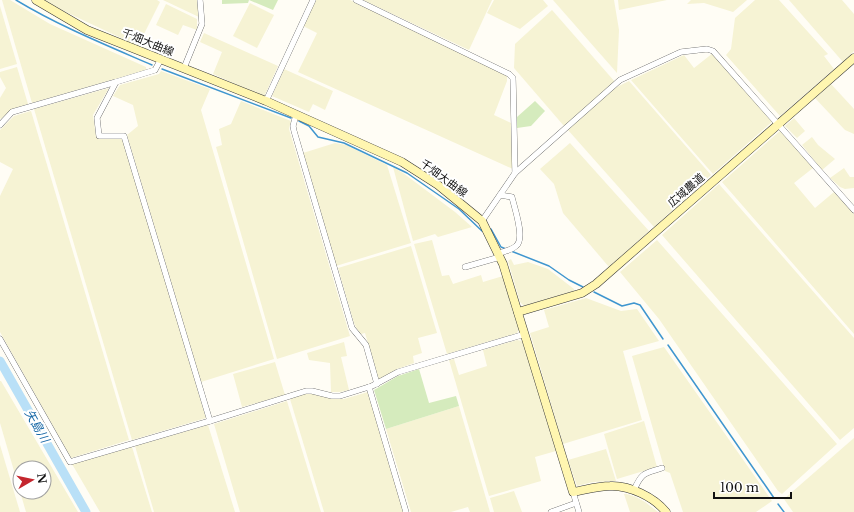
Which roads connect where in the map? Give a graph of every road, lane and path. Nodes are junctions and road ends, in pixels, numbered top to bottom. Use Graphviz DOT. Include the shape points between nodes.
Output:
graph roads {
  1 [pos="36,0"];
  2 [pos="200,0"];
  3 [pos="313,0"];
  4 [pos="356,0"];
  5 [pos="854,58"];
  6 [pos="161,59"];
  7 [pos="184,68"];
  8 [pos="116,82"];
  9 [pos="266,101"];
  10 [pos="296,115"];
  11 [pos="778,124"];
  12 [pos="0,126"];
  13 [pos="515,173"];
  14 [pos="500,195"];
  15 [pos="854,210"];
  16 [pos="482,221"];
  17 [pos="501,254"];
  18 [pos="465,267"];
  19 [pos="518,312"];
  20 [pos="525,334"];
  21 [pos="0,339"];
  22 [pos="377,384"];
  23 [pos="369,387"];
  24 [pos="210,421"];
  25 [pos="662,468"];
  26 [pos="634,490"];
  27 [pos="573,492"];
  28 [pos="576,503"];
  29 [pos="406,512"];
  30 [pos="551,512"];
  31 [pos="579,512"];
  32 [pos="666,512"];
  1 -- 6 [label="main road, 千畑大曲線" via="87,30"];
  2 -- 7 [label="street" via="202,24"];
  3 -- 9 [label="street"];
  4 -- 13 [label="street" via="513,78"];
  5 -- 11 [label="main road, 広域農道"];
  6 -- 7 [label="main road, 千畑大曲線"];
  6 -- 8 [label="street" via="155,70"];
  7 -- 9 [label="main road, 千畑大曲線"];
  8 -- 12 [label="street" via="12,112"];
  8 -- 24 [label="street" via="97,118 100,136 124,136"];
  9 -- 10 [label="main road, 千畑大曲線"];
  10 -- 16 [label="main road, 千畑大曲線" via="402,162 438,185"];
  10 -- 22 [label="street" via="294,131 350,320 355,332 366,345"];
  11 -- 13 [label="street" via="713,51 707,49 681,52 620,80"];
  11 -- 15 [label="street"];
  11 -- 19 [label="main road, 広域農道" via="596,284 582,293"];
  13 -- 14 [label="street"];
  14 -- 16 [label="street"];
  14 -- 17 [label="street" via="512,197 521,232 517,246"];
  16 -- 17 [label="main road, 千畑大曲線"];
  17 -- 18 [label="street"];
  17 -- 19 [label="main road, 千畑大曲線"];
  19 -- 20 [label="main road, 千畑大曲線"];
  20 -- 22 [label="street" via="398,372"];
  20 -- 27 [label="main road, 千畑大曲線"];
  21 -- 24 [label="street" via="70,462"];
  22 -- 23 [label="street"];
  23 -- 24 [label="street" via="340,396 306,391"];
  23 -- 29 [label="street"];
  25 -- 26 [label="street" via="644,474"];
  26 -- 27 [label="main road" via="610,486"];
  26 -- 32 [label="main road"];
  27 -- 28 [label="street"];
  28 -- 30 [label="street"];
  28 -- 31 [label="street"];
}
